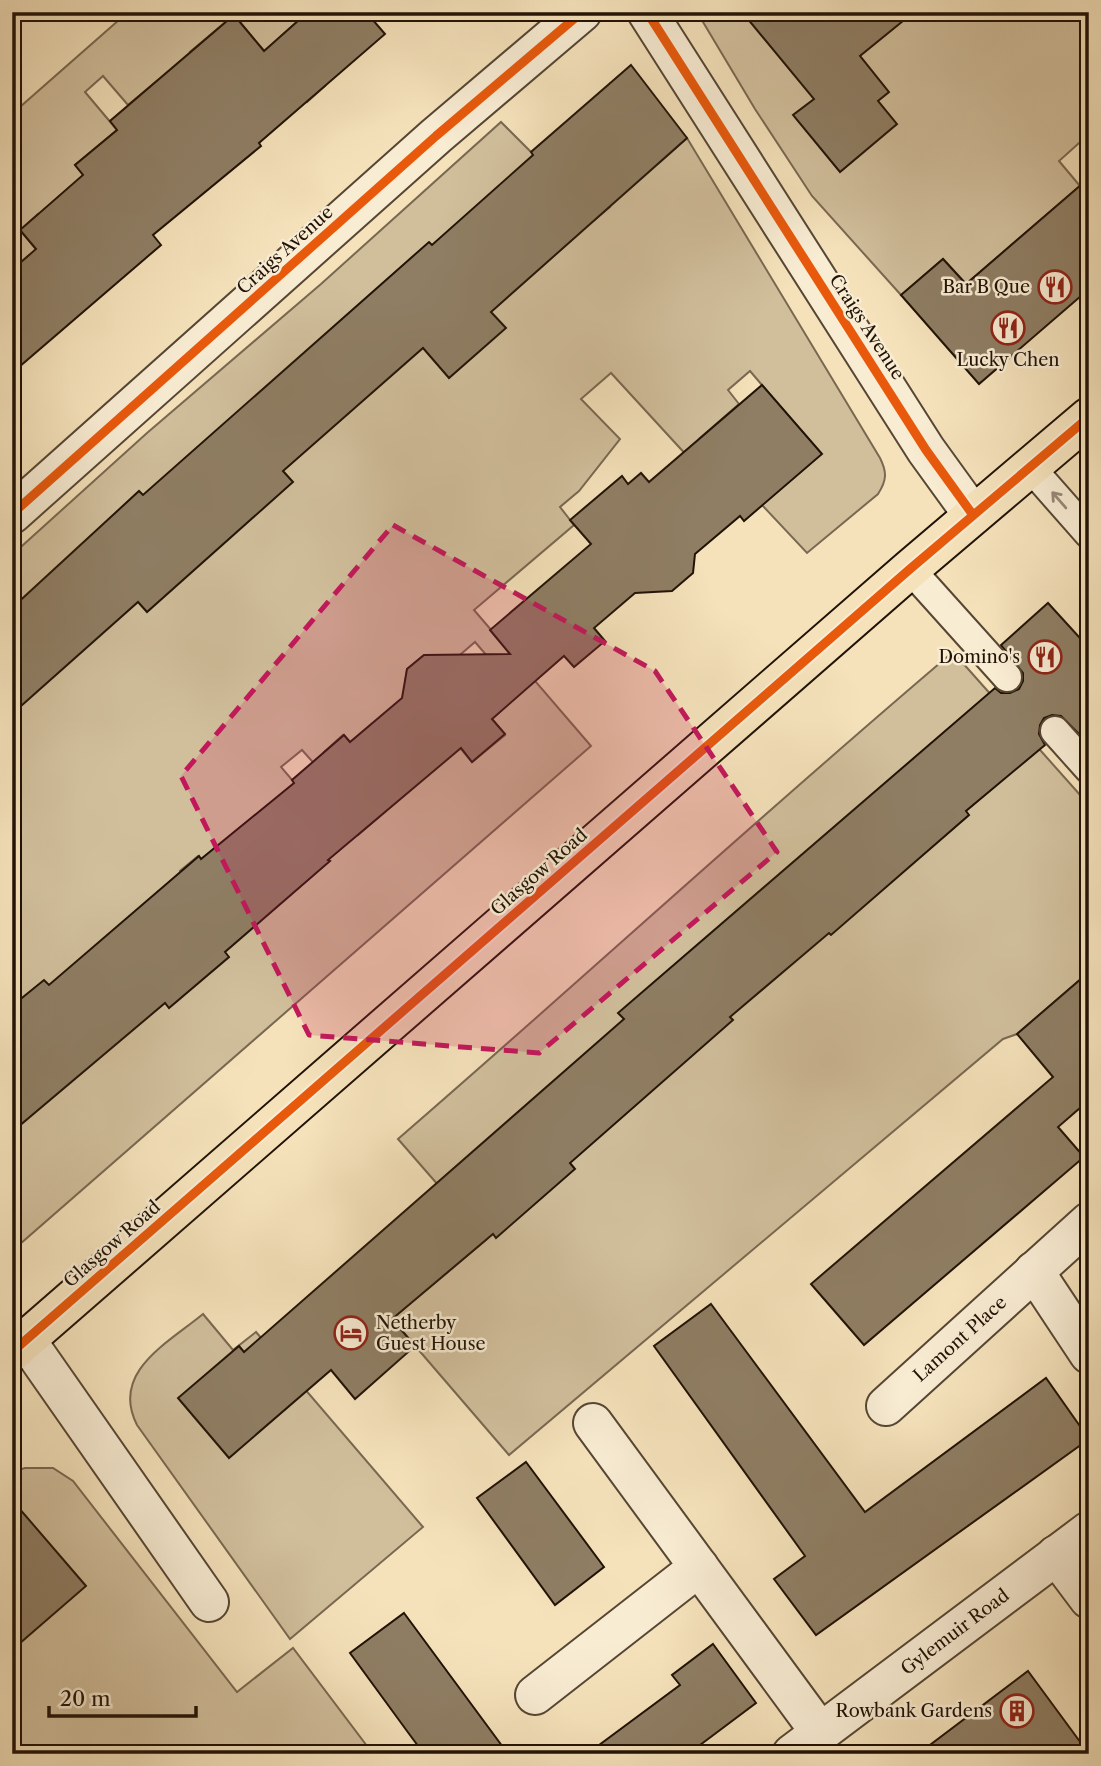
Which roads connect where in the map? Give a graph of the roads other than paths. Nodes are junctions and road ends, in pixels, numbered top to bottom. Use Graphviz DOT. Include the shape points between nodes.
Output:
graph roads {
  1 [pos="582,12"];
  2 [pos="647,12"];
  3 [pos="1089,417"];
  4 [pos="1030,467"];
  5 [pos="12,514"];
  6 [pos="973,515"];
  7 [pos="1089,534"];
  8 [pos="910,569"];
  9 [pos="1007,677"];
  10 [pos="1055,731"];
  11 [pos="1089,769"];
  12 [pos="1089,1222"];
  13 [pos="1034,1271"];
  14 [pos="19,1346"];
  15 [pos="1089,1354"];
  16 [pos="886,1406"];
  17 [pos="593,1423"];
  18 [pos="1089,1531"];
  19 [pos="1056,1555"];
  20 [pos="699,1567"];
  21 [pos="1089,1599"];
  22 [pos="209,1602"];
  23 [pos="536,1695"];
  24 [pos="806,1743"];
  1 -- 5 [label="street, Craigs Avenue"];
  2 -- 6 [label="street, Craigs Avenue" via="926,450"];
  3 -- 4 [label="main road, Glasgow Road"];
  4 -- 6 [label="main road, Glasgow Road"];
  7 -- 4 [label="lane, one-way"];
  6 -- 8 [label="main road, Glasgow Road"];
  8 -- 9 [label="lane"];
  8 -- 14 [label="main road, Glasgow Road"];
  10 -- 11 [label="lane"];
  12 -- 13 [label="street, Lamont Place"];
  13 -- 15 [label="street"];
  13 -- 16 [label="street, Lamont Place"];
  14 -- 22 [label="street"];
  17 -- 20 [label="street, Gylemuir Road"];
  18 -- 19 [label="street, Gylemuir Road"];
  19 -- 21 [label="street"];
  19 -- 24 [label="street, Gylemuir Road"];
  20 -- 23 [label="street"];
  20 -- 24 [label="street, Gylemuir Road"];
}
